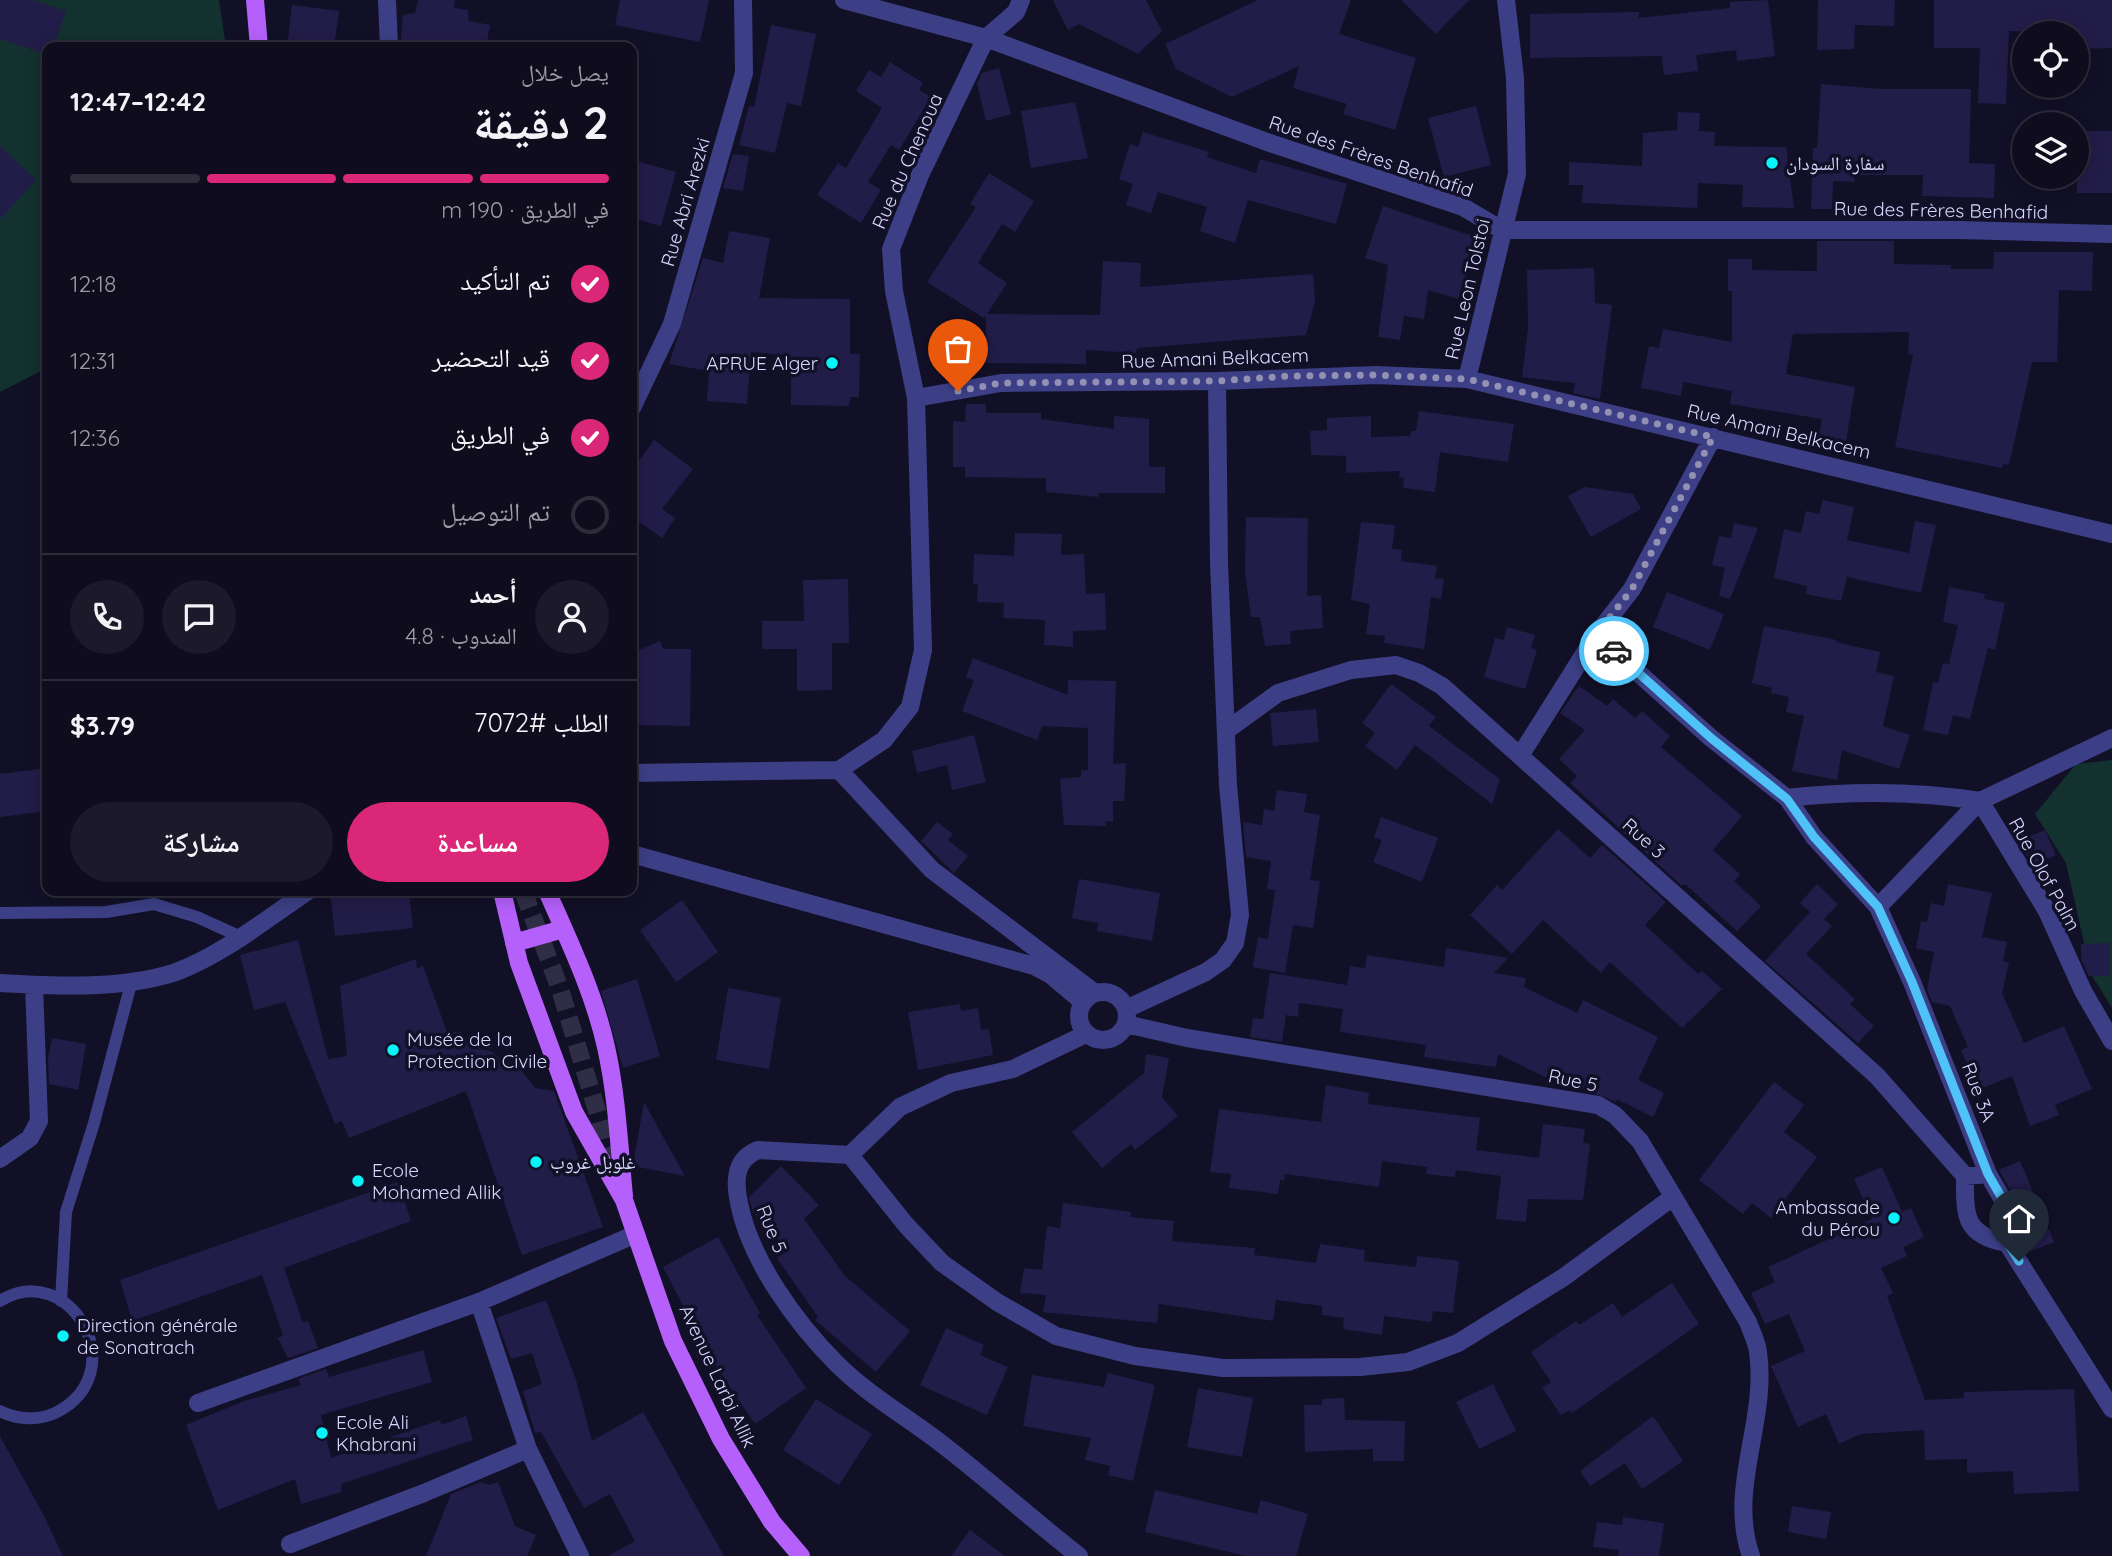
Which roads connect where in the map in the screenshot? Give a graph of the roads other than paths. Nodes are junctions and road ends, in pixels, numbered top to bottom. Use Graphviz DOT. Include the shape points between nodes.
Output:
graph roads {
  1 [pos="255,0"];
  2 [pos="387,0"];
  3 [pos="743,0"];
  4 [pos="844,0"];
  5 [pos="1021,0"];
  6 [pos="1506,0"];
  7 [pos="986,38"];
  8 [pos="259,42"];
  9 [pos="389,42"];
  10 [pos="1502,230"];
  11 [pos="2112,234"];
  12 [pos="1467,379"];
  13 [pos="1217,381"];
  14 [pos="637,397"];
  15 [pos="916,398"];
  16 [pos="1713,437"];
  17 [pos="2112,534"];
  18 [pos="1596,635"];
  19 [pos="1227,730"];
  20 [pos="2112,737"];
  21 [pos="1520,756"];
  22 [pos="839,770"];
  23 [pos="637,773"];
  24 [pos="1787,799"];
  25 [pos="1980,801"];
  26 [pos="637,856"];
  27 [pos="300,896"];
  28 [pos="503,896"];
  29 [pos="549,896"];
  30 [pos="1878,907"];
  31 [pos="0,913"];
  32 [pos="564,929"];
  33 [pos="241,937"];
  34 [pos="514,943"];
  35 [pos="132,980"];
  36 [pos="0,983"];
  37 [pos="34,985"];
  38 [pos="1089,998"];
  39 [pos="1126,1017"];
  40 [pos="1086,1034"];
  41 [pos="2112,1041"];
  42 [pos="849,1155"];
  43 [pos="0,1159"];
  44 [pos="1988,1174"];
  45 [pos="1965,1176"];
  46 [pos="1673,1197"];
  47 [pos="624,1200"];
  48 [pos="636,1234"];
  49 [pos="2007,1242"];
  50 [pos="0,1301"];
  51 [pos="61,1301"];
  52 [pos="479,1301"];
  53 [pos="198,1403"];
  54 [pos="2112,1409"];
  55 [pos="0,1411"];
  56 [pos="528,1449"];
  57 [pos="290,1544"];
  58 [pos="580,1556"];
  59 [pos="801,1556"];
  60 [pos="1079,1556"];
  61 [pos="1751,1556"];
  1 -- 8 [label="main road"];
  2 -- 9 [label="street"];
  3 -- 14 [label="street, Rue Abri Arezki" via="744,73 671,324"];
  4 -- 7 [label="street, Rue des Frères Benhafid"];
  5 -- 7 [label="street, Rue du Chenoua" via="1016,12"];
  6 -- 10 [label="street, Rue Leon Tolstoi" via="1515,78 1517,174"];
  7 -- 10 [label="street, Rue des Frères Benhafid" via="1270,143 1463,207"];
  7 -- 15 [label="street, Rue du Chenoua" via="920,175 891,249 894,291"];
  10 -- 11 [label="street, Rue des Frères Benhafid"];
  10 -- 12 [label="street, Rue Leon Tolstoi"];
  12 -- 13 [label="street, Rue Amani Belkacem" via="1376,375"];
  12 -- 16 [label="street, Rue Amani Belkacem"];
  13 -- 15 [label="street, Rue Amani Belkacem" via="1001,383"];
  13 -- 19 [label="street"];
  15 -- 22 [label="street" via="923,650 910,707 884,740"];
  16 -- 17 [label="street, Rue Amani Belkacem"];
  16 -- 18 [label="street" via="1632,589"];
  18 -- 21 [label="street"];
  18 -- 24 [label="street, Rue 3A"];
  19 -- 21 [label="street, Rue 3" via="1278,693 1299,685 1351,670 1396,666 1442,686"];
  19 -- 39 [label="street" via="1240,915 1236,943 1206,972"];
  20 -- 25 [label="street"];
  21 -- 45 [label="street, Rue 3" via="1877,1076"];
  22 -- 23 [label="street"];
  22 -- 38 [label="street" via="932,870"];
  24 -- 25 [label="street" via="1937,794"];
  24 -- 30 [label="street, Rue 3A" via="1814,837"];
  25 -- 30 [label="street"];
  25 -- 41 [label="street, Rue Olof Palm" via="2047,911"];
  26 -- 38 [label="street" via="1034,966"];
  27 -- 33 [label="street"];
  28 -- 34 [label="main road, Avenue Larbi Allik"];
  29 -- 32 [label="main road, Avenue Larbi Allik"];
  30 -- 44 [label="street, Rue 3A"];
  31 -- 33 [label="lane" via="106,912 154,904"];
  32 -- 34 [label="main road"];
  32 -- 47 [label="main road, Avenue Larbi Allik" via="605,1044 615,1093"];
  33 -- 35 [label="street" via="176,972"];
  34 -- 47 [label="main road, Avenue Larbi Allik" via="574,1112"];
  35 -- 37 [label="street"];
  35 -- 51 [label="lane" via="65,1212"];
  36 -- 37 [label="street"];
  37 -- 43 [label="street" via="39,1121 30,1139"];
  38 -- 39 [label="street" via="1114,995"];
  38 -- 40 [label="street" via="1078,1015"];
  39 -- 40 [label="street" via="1108,1040"];
  39 -- 46 [label="street, Rue 5" via="1187,1038 1598,1105 1640,1141"];
  40 -- 42 [label="street" via="1013,1069 951,1083 900,1107"];
  42 -- 46 [label="street" via="942,1263 1056,1336 1135,1356 1223,1368 1360,1367 1408,1362 1446,1348 1564,1277"];
  42 -- 60 [label="street, Rue 5" via="758,1150 740,1161 735,1186 740,1211 772,1284 837,1365"];
  44 -- 45 [label="street"];
  44 -- 49 [label="street, Rue 3A" via="2010,1218"];
  45 -- 49 [label="street" via="1966,1215 1972,1226 1978,1235"];
  46 -- 61 [label="street, Rue 5" via="1748,1322 1758,1351 1753,1446 1743,1485"];
  47 -- 48 [label="main road, Avenue Larbi Allik"];
  48 -- 52 [label="street"];
  48 -- 59 [label="main road, Avenue Larbi Allik" via="673,1341 720,1439 772,1522"];
  49 -- 54 [label="street, Rue 3A"];
  50 -- 51 [label="lane" via="28,1292"];
  51 -- 55 [label="lane" via="85,1325 93,1345 92,1367 84,1388 69,1406 49,1416 27,1419"];
  52 -- 53 [label="street"];
  52 -- 56 [label="street"];
  56 -- 57 [label="street"];
  56 -- 58 [label="street"];
}
